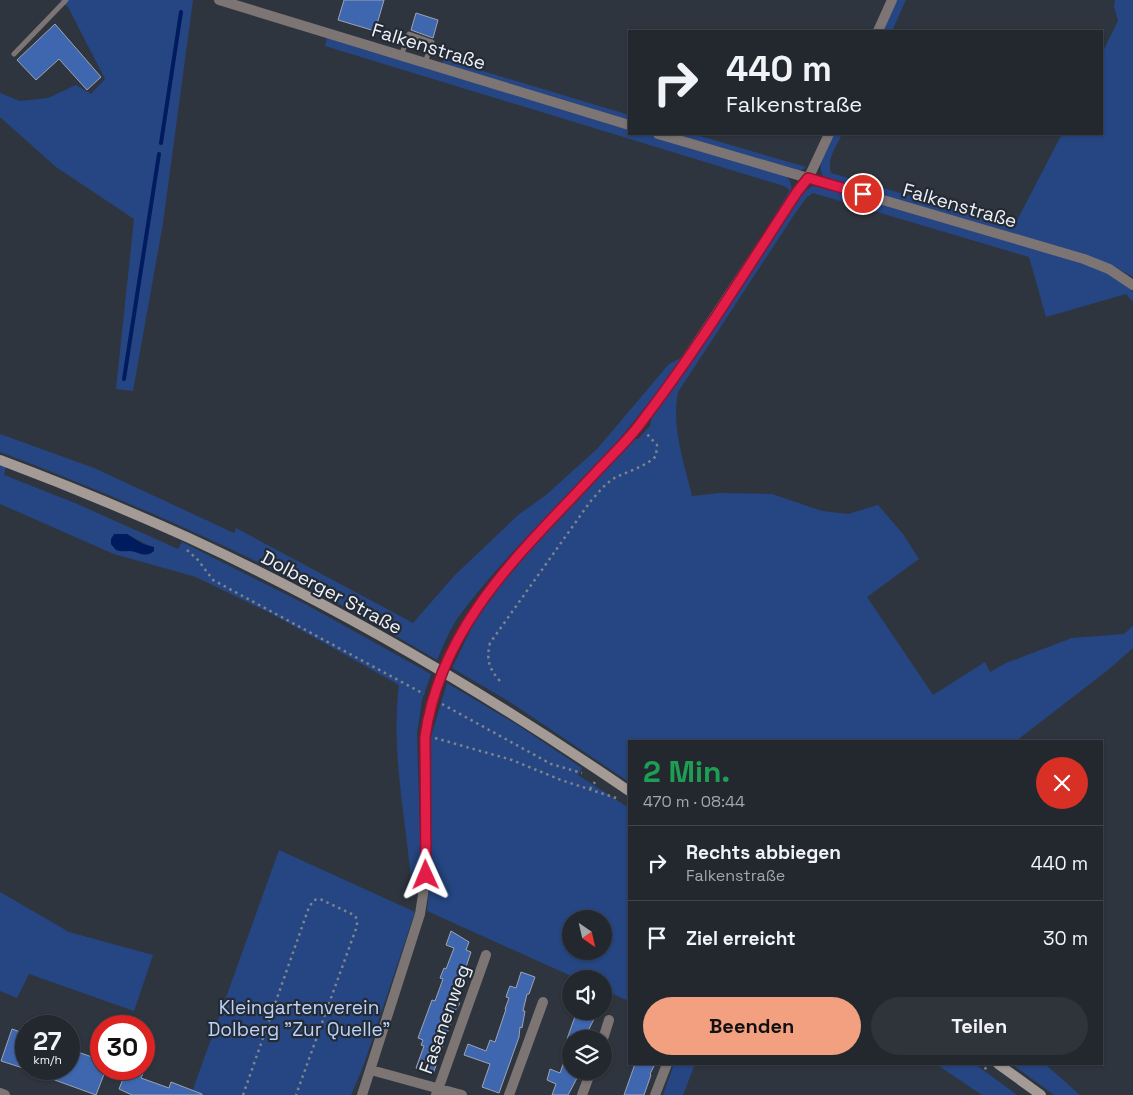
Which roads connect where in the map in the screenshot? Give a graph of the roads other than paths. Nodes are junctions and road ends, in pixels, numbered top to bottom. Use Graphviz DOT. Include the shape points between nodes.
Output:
graph roads {
  1 [pos="66,0"];
  2 [pos="219,0"];
  3 [pos="892,0"];
  4 [pos="878,30"];
  5 [pos="14,54"];
  6 [pos="400,56"];
  7 [pos="424,64"];
  8 [pos="628,125"];
  9 [pos="661,135"];
  10 [pos="829,135"];
  11 [pos="808,178"];
  12 [pos="1133,285"];
  13 [pos="0,460"];
  14 [pos="628,790"];
  15 [pos="486,955"];
  16 [pos="543,1002"];
  17 [pos="609,1020"];
  18 [pos="605,1030"];
  19 [pos="667,1065"];
  20 [pos="999,1065"];
  21 [pos="370,1070"];
  22 [pos="588,1080"];
  23 [pos="437,1092"];
  24 [pos="0,1094"];
  25 [pos="5,1095"];
  26 [pos="362,1095"];
  27 [pos="462,1095"];
  28 [pos="509,1095"];
  29 [pos="582,1095"];
  30 [pos="655,1095"];
  31 [pos="1041,1095"];
  1 -- 5 [label="lane"];
  2 -- 6 [label="street, Falkenstraße"];
  3 -- 4 [label="street"];
  6 -- 7 [label="street, Falkenstraße"];
  6 -- 7 [label="lane" via="409,34 432,42"];
  7 -- 8 [label="street, Falkenstraße"];
  9 -- 11 [label="street, Falkenstraße"];
  10 -- 11 [label="street"];
  11 -- 12 [label="street, Falkenstraße" via="1084,259"];
  11 -- 21 [label="street" via="665,391 638,426 516,557 464,626 440,678 427,720 423,900"];
  13 -- 14 [label="main road, Dolberger Straße" via="80,490 189,538 311,599 520,718"];
  15 -- 23 [label="street, Fasanenweg"];
  16 -- 28 [label="street"];
  17 -- 18 [label="street"];
  19 -- 30 [label="street"];
  20 -- 31 [label="main road"];
  21 -- 23 [label="street"];
  21 -- 26 [label="street"];
  22 -- 29 [label="street"];
  23 -- 27 [label="street"];
  24 -- 25 [label="street"];
}
